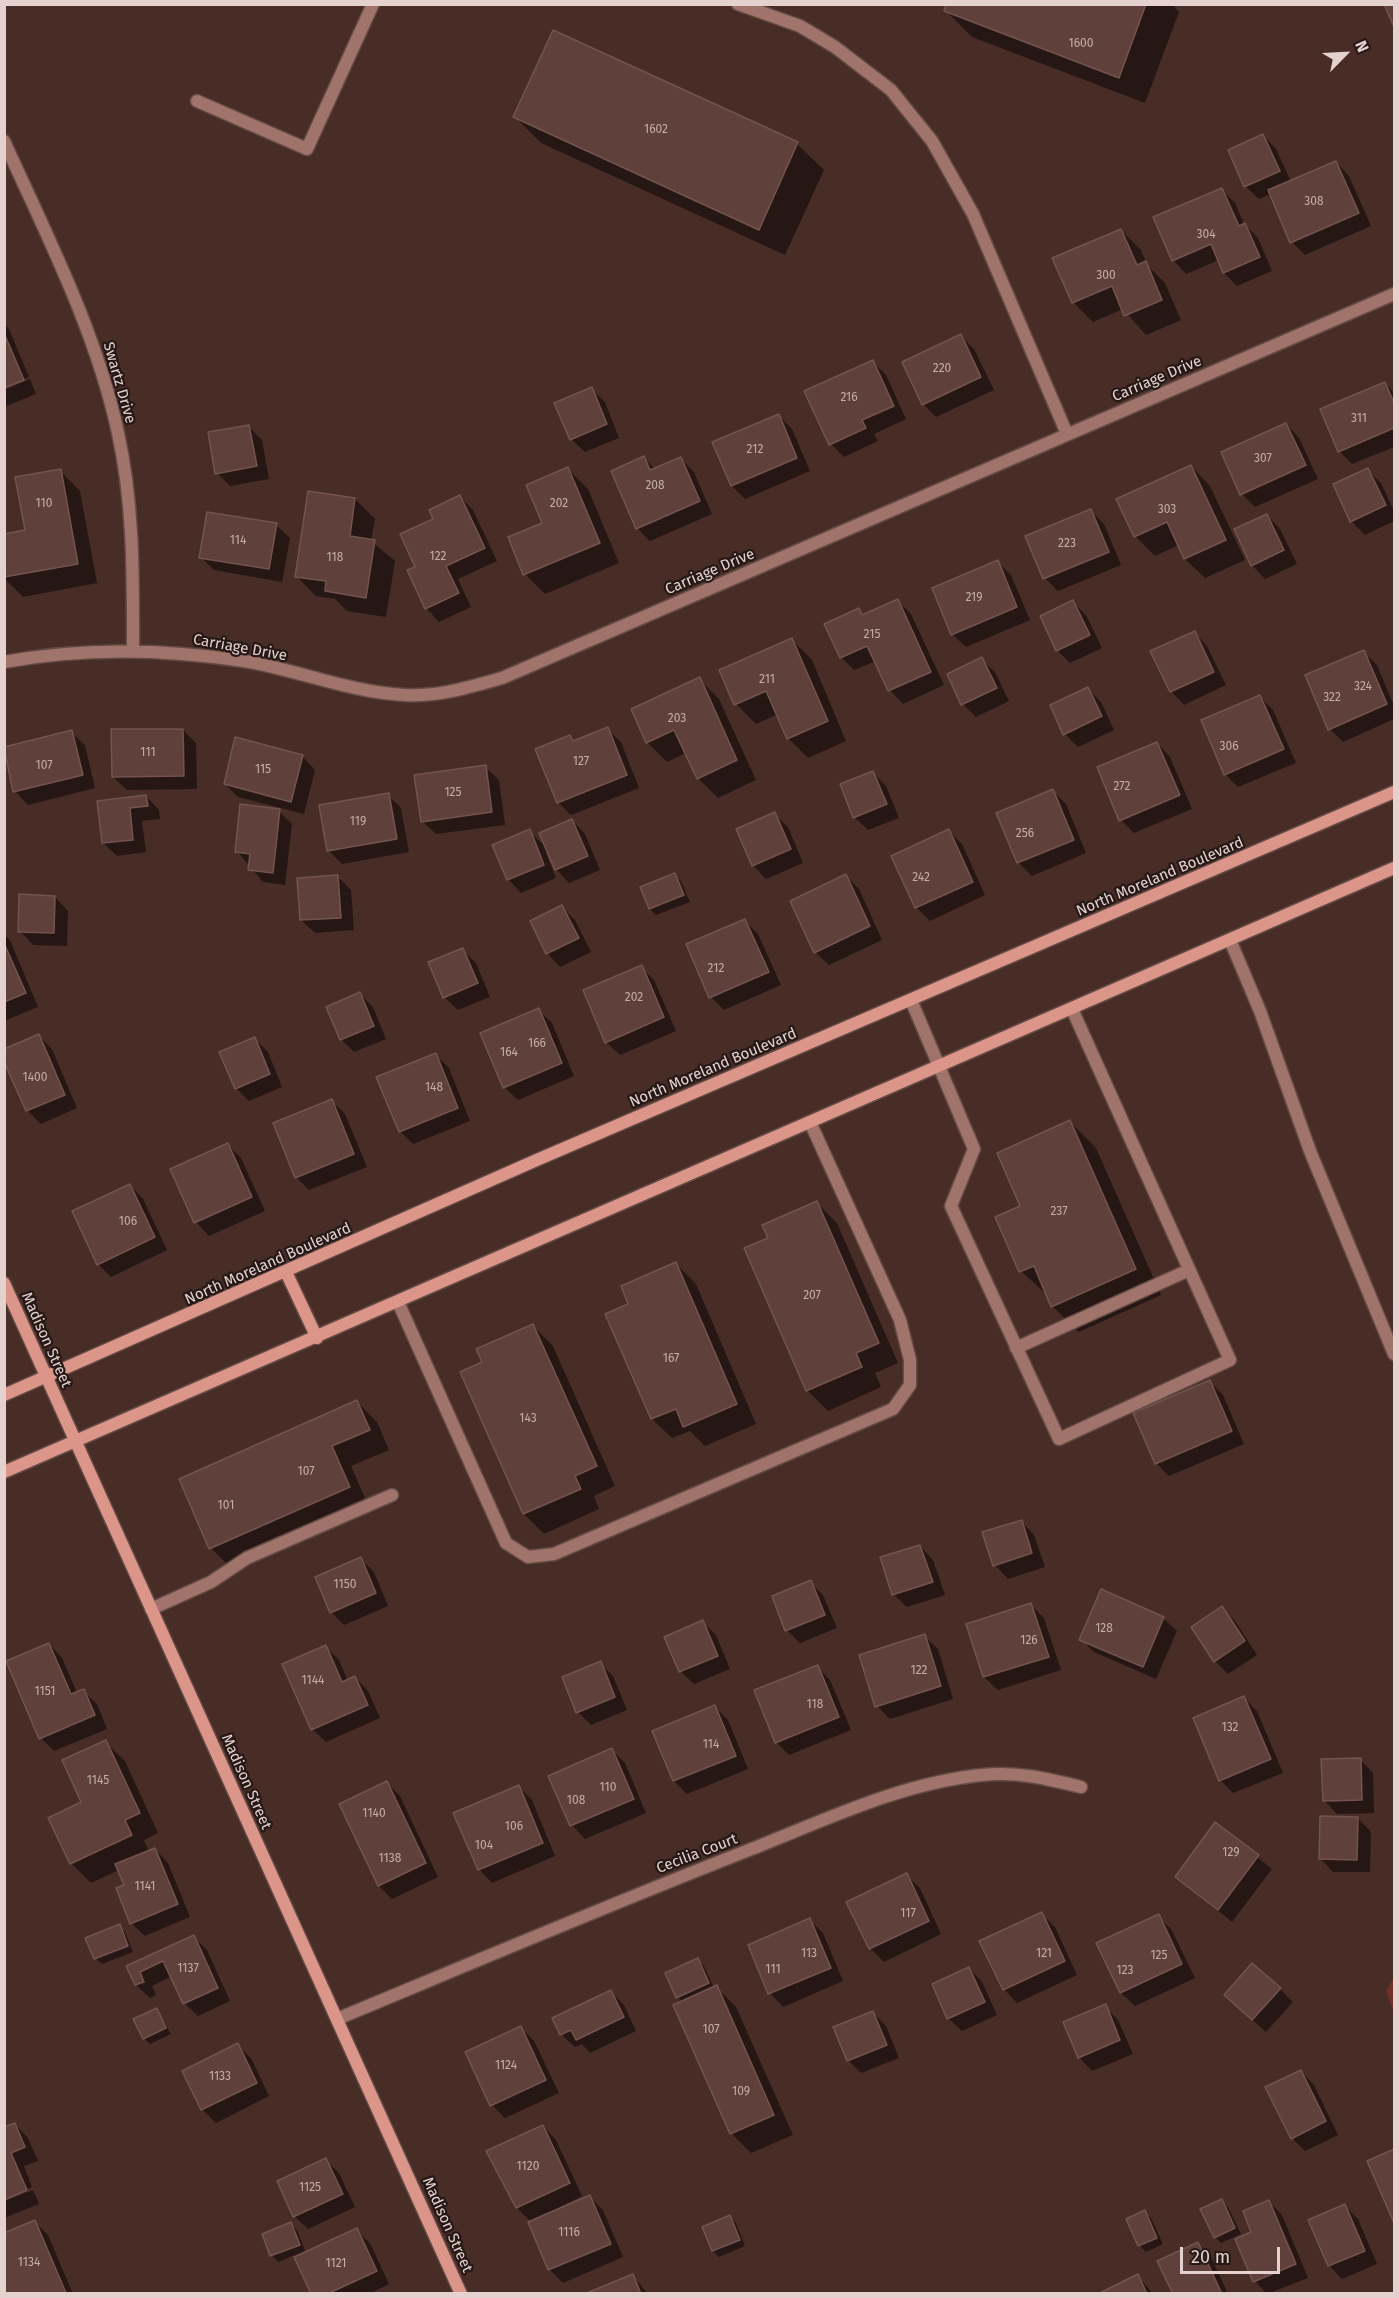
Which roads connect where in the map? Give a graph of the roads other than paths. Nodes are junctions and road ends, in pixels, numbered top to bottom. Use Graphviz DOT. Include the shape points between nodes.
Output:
graph roads {
  1 [pos="373,4"];
  2 [pos="738,4"];
  3 [pos="198,101"];
  4 [pos="4,141"];
  5 [pos="1395,294"];
  6 [pos="1067,434"];
  7 [pos="134,651"];
  8 [pos="4,662"];
  9 [pos="1395,792"];
  10 [pos="1395,868"];
  11 [pos="1230,940"];
  12 [pos="911,1000"];
  13 [pos="1072,1009"];
  14 [pos="939,1068"];
  15 [pos="810,1122"];
  16 [pos="1189,1270"];
  17 [pos="286,1272"];
  18 [pos="4,1283"];
  19 [pos="398,1302"];
  20 [pos="317,1338"];
  21 [pos="1016,1348"];
  22 [pos="1395,1354"];
  23 [pos="46,1378"];
  24 [pos="4,1395"];
  25 [pos="75,1442"];
  26 [pos="4,1472"];
  27 [pos="392,1495"];
  28 [pos="151,1609"];
  29 [pos="1081,1787"];
  30 [pos="337,2019"];
  31 [pos="461,2294"];
  1 -- 3 [label="street" via="308,149"];
  2 -- 6 [label="street" via="800,26 835,47 891,90 932,141 973,214"];
  4 -- 7 [label="street, Swartz Drive" via="98,358 118,433 128,488"];
  5 -- 6 [label="street, Carriage Drive"];
  6 -- 7 [label="street, Carriage Drive" via="502,678 451,692 373,692 246,662"];
  7 -- 8 [label="street, Carriage Drive"];
  9 -- 12 [label="street, North Moreland Boulevard"];
  10 -- 11 [label="street"];
  11 -- 13 [label="street"];
  11 -- 22 [label="street" via="1310,1151"];
  12 -- 14 [label="street"];
  12 -- 17 [label="street, North Moreland Boulevard"];
  13 -- 14 [label="street"];
  13 -- 16 [label="street"];
  14 -- 15 [label="street"];
  14 -- 21 [label="street" via="974,1149 951,1206"];
  15 -- 19 [label="street"];
  15 -- 19 [label="street" via="900,1320 910,1360 910,1385 893,1408 882,1413 554,1554 528,1557 506,1543"];
  16 -- 21 [label="street"];
  16 -- 21 [label="street" via="1230,1360 1059,1439"];
  17 -- 20 [label="street"];
  17 -- 23 [label="street, North Moreland Boulevard"];
  18 -- 23 [label="street, Madison Street"];
  19 -- 20 [label="street"];
  20 -- 25 [label="street"];
  23 -- 24 [label="street, North Moreland Boulevard"];
  23 -- 25 [label="street, Madison Street"];
  25 -- 26 [label="street"];
  25 -- 28 [label="street, Madison Street"];
  27 -- 28 [label="street" via="247,1558 211,1582"];
  28 -- 30 [label="street, Madison Street"];
  29 -- 30 [label="street, Cecilia Court" via="1015,1774 983,1775 880,1798 663,1883"];
  30 -- 31 [label="street, Madison Street"];
}
